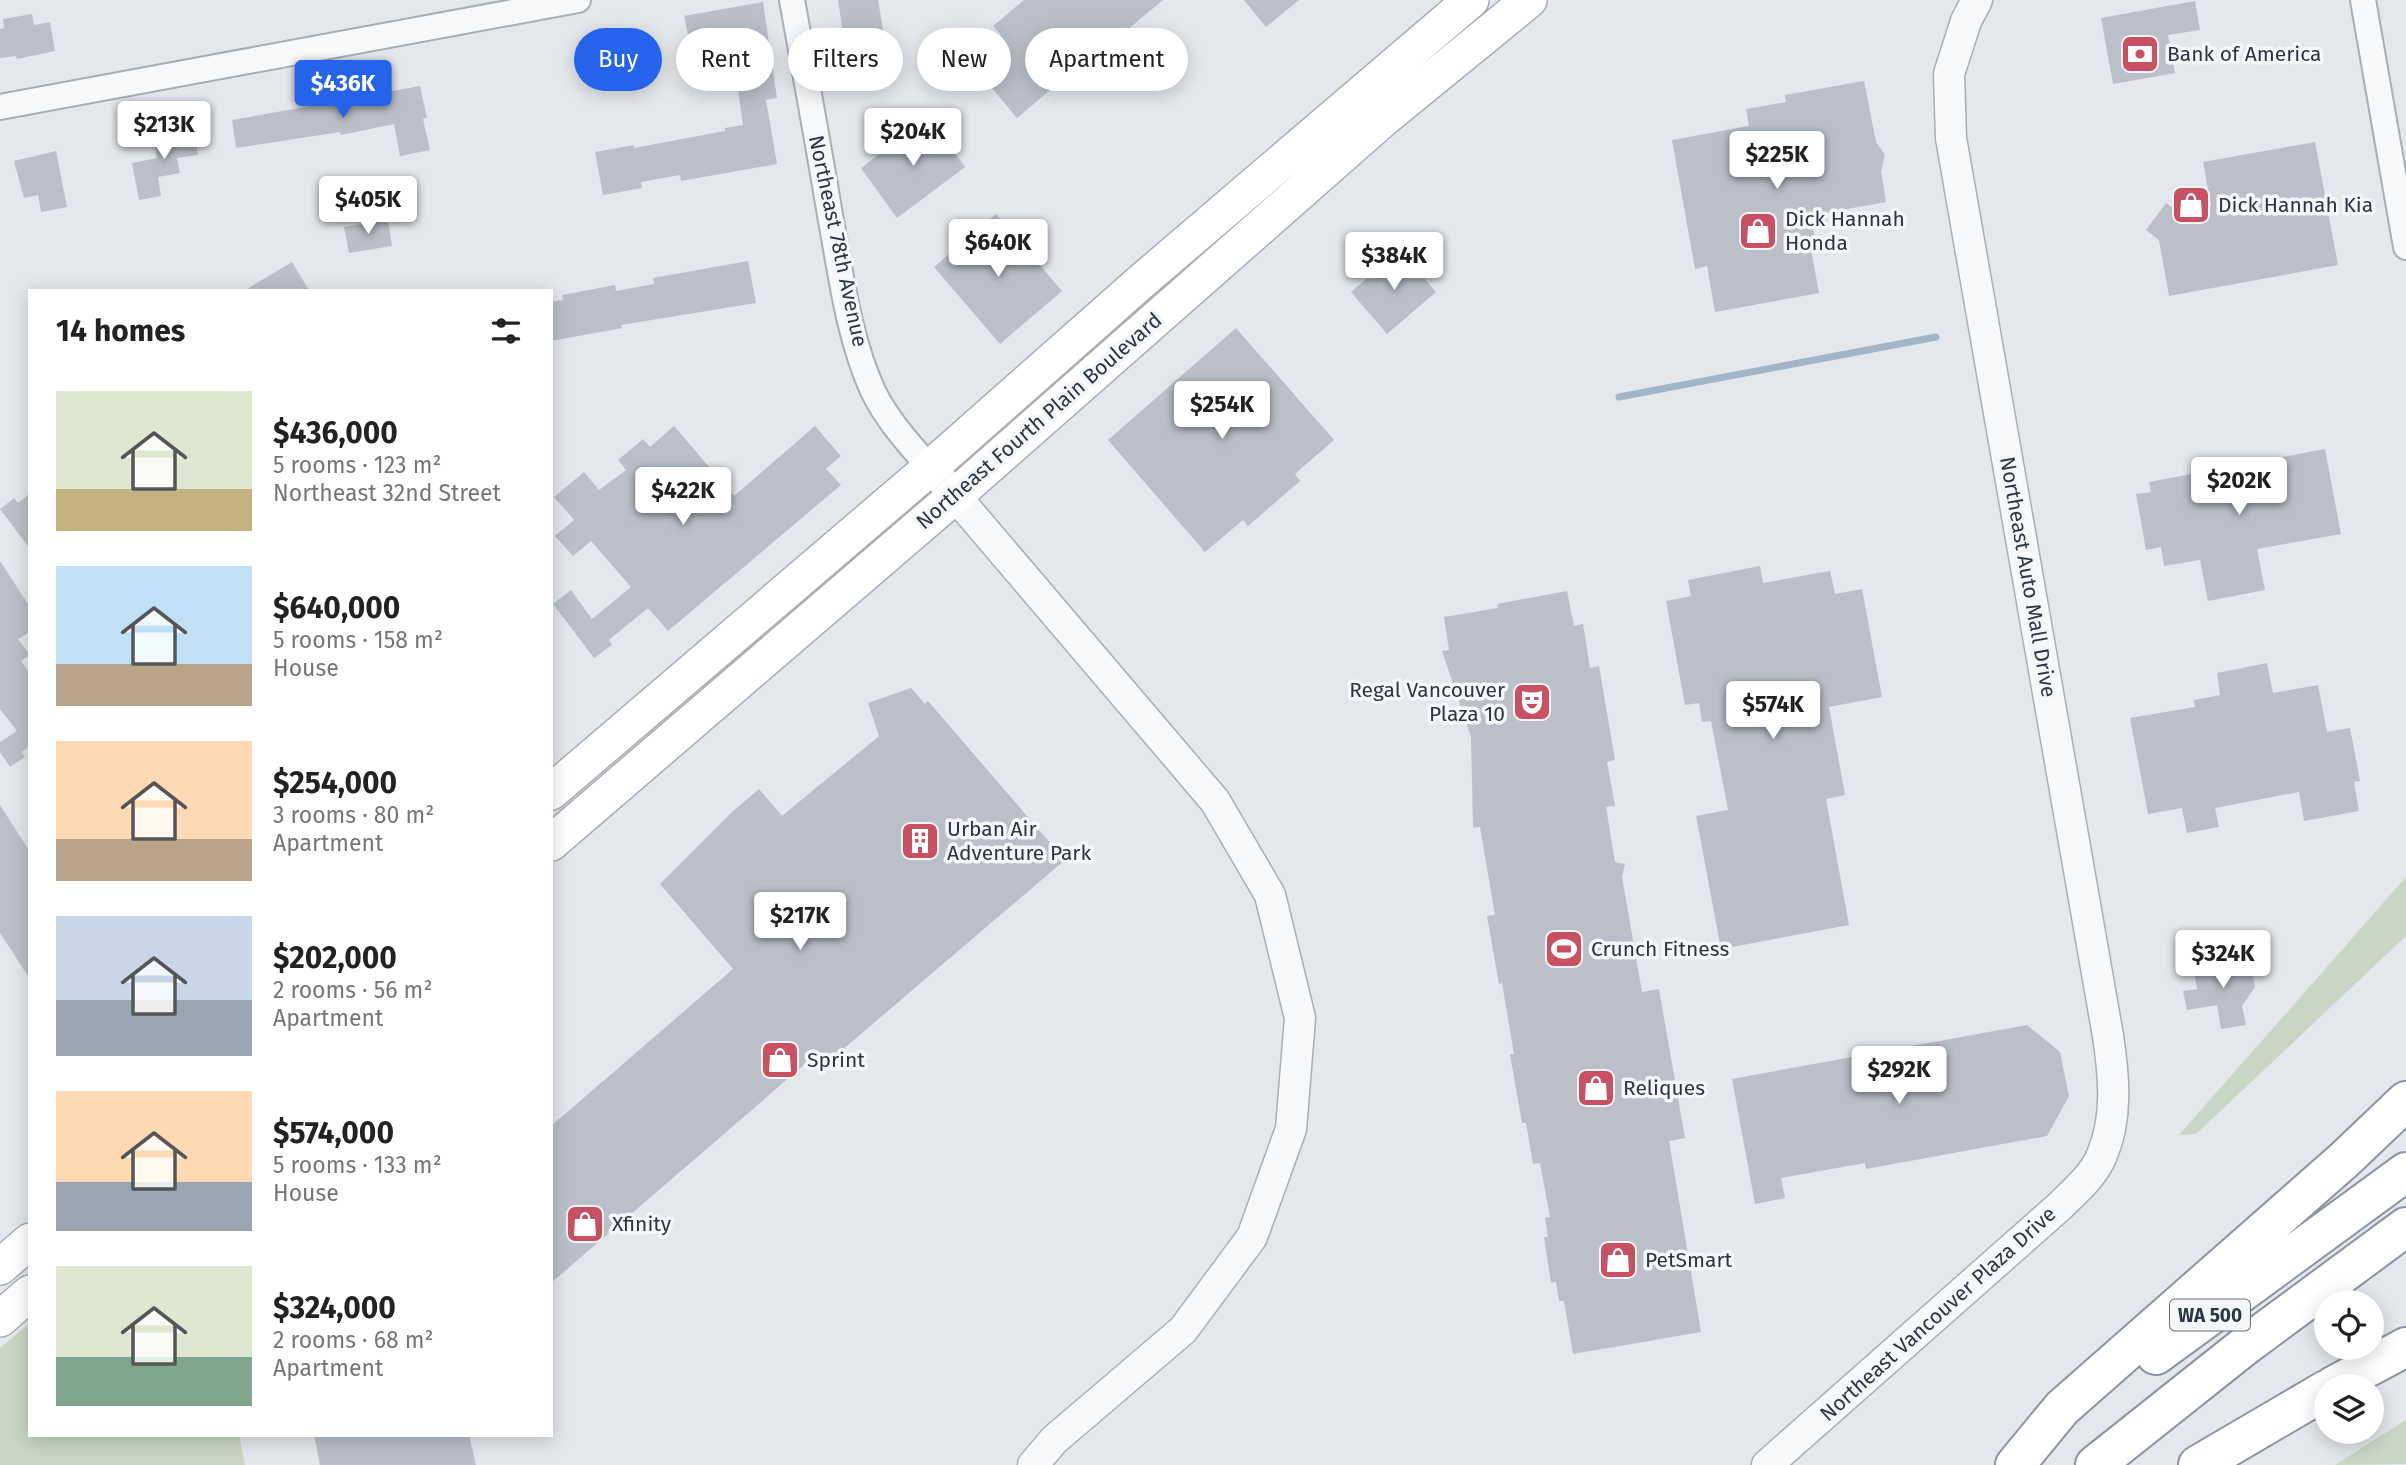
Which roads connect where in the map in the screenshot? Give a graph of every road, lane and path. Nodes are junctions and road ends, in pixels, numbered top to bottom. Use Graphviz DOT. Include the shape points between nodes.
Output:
graph roads {
  1 [pos="578,0"];
  2 [pos="792,0"];
  3 [pos="1471,0"];
  4 [pos="1500,0"];
  5 [pos="1529,0"];
  6 [pos="1977,0"];
  7 [pos="2363,0"];
  8 [pos="0,107"];
  9 [pos="1382,120"];
  10 [pos="2406,247"];
  11 [pos="930,468"];
  12 [pos="956,495"];
  13 [pos="553,790"];
  14 [pos="553,841"];
  15 [pos="2406,1101"];
  16 [pos="2102,1157"];
  17 [pos="2406,1172"];
  18 [pos="2406,1227"];
  19 [pos="28,1243"];
  20 [pos="0,1267"];
  21 [pos="28,1295"];
  22 [pos="0,1319"];
  23 [pos="2406,1347"];
  24 [pos="2355,1374"];
  25 [pos="2314,1397"];
  26 [pos="1033,1465"];
  27 [pos="1767,1465"];
  28 [pos="2017,1465"];
  29 [pos="2095,1465"];
  30 [pos="2198,1465"];
  1 -- 8 [label="street"];
  2 -- 11 [label="street, Northeast 78th Avenue" via="855,338 884,410"];
  3 -- 11 [label="main road, Northeast Fourth Plain Boulevard"];
  4 -- 9 [label="main road" via="1392,94"];
  5 -- 9 [label="main road, Northeast Fourth Plain Boulevard"];
  6 -- 16 [label="street, Northeast Auto Mall Drive" via="1949,74 1951,138 2109,1046 2115,1089"];
  7 -- 10 [label="street"];
  9 -- 12 [label="main road, Northeast Fourth Plain Boulevard"];
  11 -- 12 [label="street, Northeast 78th Avenue"];
  11 -- 13 [label="main road, Northeast Fourth Plain Boulevard"];
  12 -- 14 [label="main road, Northeast Fourth Plain Boulevard"];
  12 -- 26 [label="street, Northeast 78th Avenue" via="1215,801 1270,895 1300,1018 1291,1129 1252,1237 1183,1330 1054,1440"];
  15 -- 28 [label="highway" via="2062,1408"];
  16 -- 27 [label="street, Northeast Vancouver Plaza Drive" via="2060,1206"];
  17 -- 28 [label="highway, WA 500" via="2124,1379"];
  18 -- 29 [label="highway, WA 500" via="2246,1345"];
  19 -- 20 [label="main road"];
  21 -- 22 [label="main road"];
  23 -- 24 [label="highway"];
  25 -- 30 [label="highway"];
}
